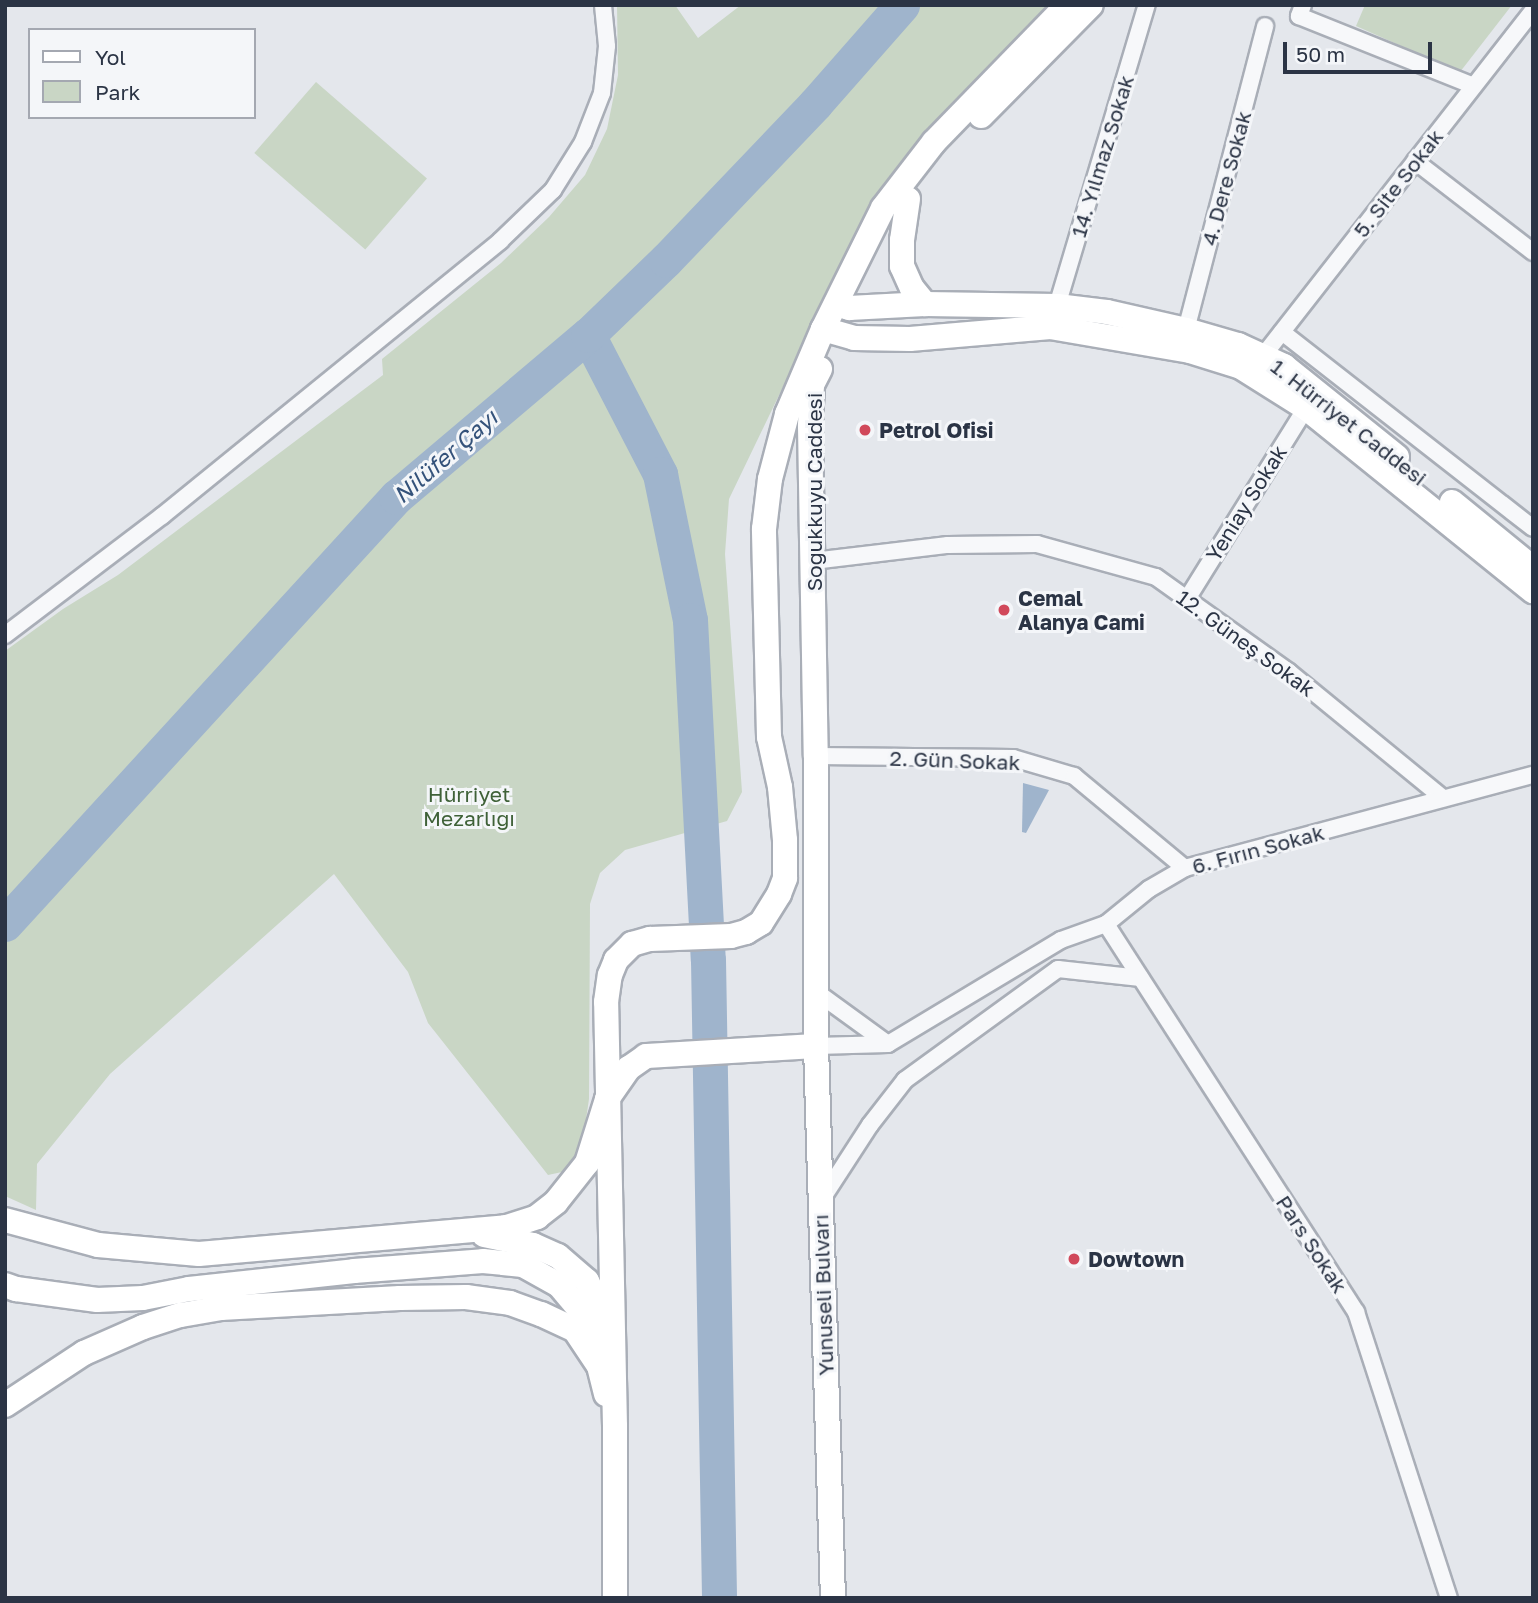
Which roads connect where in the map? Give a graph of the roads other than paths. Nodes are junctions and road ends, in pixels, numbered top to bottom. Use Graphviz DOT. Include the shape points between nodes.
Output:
graph roads {
  1 [pos="603,5"];
  2 [pos="1067,5"];
  3 [pos="1091,5"];
  4 [pos="1147,5"];
  5 [pos="1301,10"];
  6 [pos="1533,10"];
  7 [pos="1265,26"];
  8 [pos="1474,86"];
  9 [pos="1415,160"];
  10 [pos="908,199"];
  11 [pos="1533,252"];
  12 [pos="925,304"];
  13 [pos="842,306"];
  14 [pos="1057,306"];
  15 [pos="1186,330"];
  16 [pos="830,332"];
  17 [pos="1282,332"];
  18 [pos="1263,356"];
  19 [pos="1306,408"];
  20 [pos="1533,528"];
  21 [pos="813,561"];
  22 [pos="1533,568"];
  23 [pos="1533,591"];
  24 [pos="1187,599"];
  25 [pos="5,635"];
  26 [pos="816,756"];
  27 [pos="1533,775"];
  28 [pos="1443,798"];
  29 [pos="1185,868"];
  30 [pos="1106,923"];
  31 [pos="1141,978"];
  32 [pos="815,991"];
  33 [pos="888,1044"];
  34 [pos="816,1046"];
  35 [pos="607,1099"];
  36 [pos="819,1205"];
  37 [pos="5,1220"];
  38 [pos="464,1231"];
  39 [pos="5,1285"];
  40 [pos="613,1338"];
  41 [pos="614,1382"];
  42 [pos="5,1405"];
  43 [pos="615,1426"];
  44 [pos="832,1592"];
  45 [pos="615,1598"];
  46 [pos="628,1598"];
  47 [pos="1449,1598"];
  1 -- 25 [label="street" via="607,46 601,93 583,142 552,190 500,241 162,516"];
  2 -- 13 [label="main road, Soğukkuyu Caddesi" via="934,142 883,208"];
  3 -- 10 [label="main road, Soğukkuyu Caddesi" via="999,97"];
  4 -- 14 [label="street, 14. Yılmaz Sokak"];
  5 -- 8 [label="street"];
  6 -- 8 [label="street, 5. Site Sokak"];
  7 -- 15 [label="street, 4. Dere Sokak"];
  8 -- 9 [label="street, 5. Site Sokak"];
  9 -- 11 [label="street"];
  9 -- 17 [label="street, 5. Site Sokak"];
  10 -- 12 [label="main road" via="902,266"];
  10 -- 13 [label="main road, Soğukkuyu Caddesi"];
  12 -- 13 [label="main road, 1. Hürriyet Caddesi"];
  12 -- 14 [label="main road, 1. Hürriyet Caddesi"];
  13 -- 16 [label="main road, Soğukkuyu Caddesi"];
  14 -- 15 [label="main road, 1. Hürriyet Caddesi"];
  15 -- 18 [label="main road, 1. Hürriyet Caddesi"];
  16 -- 19 [label="main road, 1. Hürriyet Caddesi" via="854,338 910,339 1050,327 1121,338 1190,351 1241,368"];
  16 -- 21 [label="main road, Soğukkuyu Caddesi" via="812,385"];
  16 -- 35 [label="main road, Soğukkuyu Caddesi" via="787,414 770,480 764,529 769,737 784,816 785,878 772,909 746,932 650,939 632,944 616,960 606,998"];
  17 -- 18 [label="street, 5. Site Sokak"];
  17 -- 20 [label="street, 1. Hürriyet Caddesi"];
  18 -- 22 [label="main road, 1. Hürriyet Caddesi" via="1284,366"];
  19 -- 23 [label="main road, 1. Hürriyet Caddesi"];
  19 -- 24 [label="street, Yeniay Sokak"];
  21 -- 24 [label="street, 12. Güneş Sokak" via="948,545 1037,544 1156,577"];
  21 -- 26 [label="main road, Soğukkuyu Caddesi"];
  24 -- 28 [label="street, 12. Güneş Sokak" via="1289,672"];
  26 -- 29 [label="street, 2. Gün Sokak" via="1013,758 1074,775"];
  26 -- 32 [label="main road, Soğukkuyu Caddesi"];
  27 -- 28 [label="street, 6. Fırın Sokak"];
  28 -- 29 [label="street, 6. Fırın Sokak"];
  29 -- 30 [label="street, 6. Fırın Sokak"];
  30 -- 31 [label="street, Pars Sokak"];
  30 -- 33 [label="street, 6. Fırın Sokak" via="1061,940"];
  31 -- 36 [label="street" via="1058,969 905,1080"];
  31 -- 47 [label="street, Pars Sokak" via="1356,1312"];
  32 -- 33 [label="street"];
  32 -- 34 [label="main road, Yunuseli Bulvarı"];
  33 -- 34 [label="street, 6. Fırın Sokak"];
  34 -- 35 [label="main road" via="646,1056 629,1068"];
  34 -- 36 [label="main road, Yunuseli Bulvarı"];
  35 -- 38 [label="main road" via="587,1163 556,1202 537,1217 517,1224"];
  35 -- 40 [label="main road"];
  36 -- 44 [label="main road, Yunuseli Bulvarı"];
  37 -- 38 [label="main road" via="99,1245 199,1254"];
  38 -- 40 [label="main road" via="533,1245 558,1256 587,1281"];
  39 -- 41 [label="main road" via="97,1300 436,1263 523,1265 559,1285 582,1312 600,1341"];
  40 -- 41 [label="main road"];
  40 -- 46 [label="main road" via="628,1390 631,1423"];
  41 -- 43 [label="main road"];
  42 -- 43 [label="main road" via="84,1353 181,1315 336,1300 466,1297 510,1303 575,1330 599,1366"];
  43 -- 45 [label="main road"];
}
